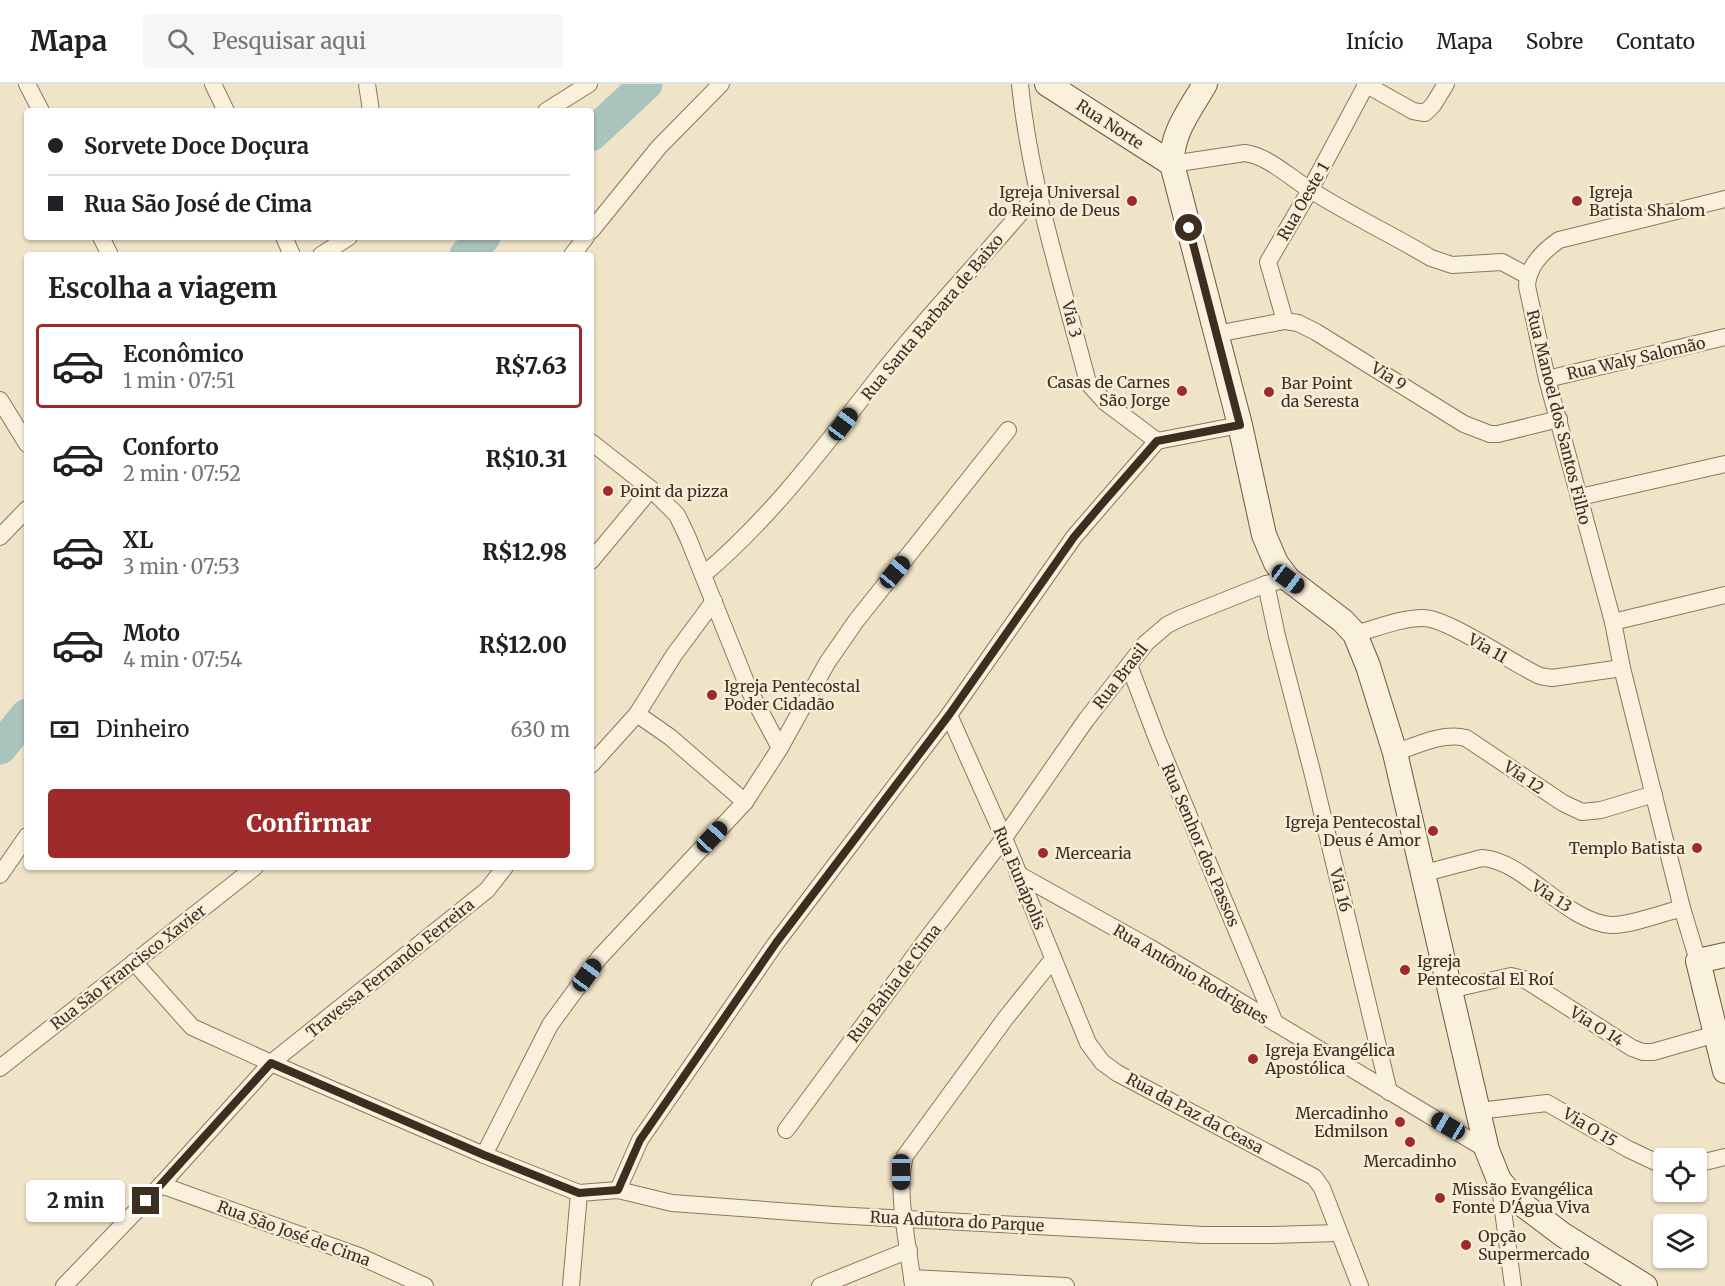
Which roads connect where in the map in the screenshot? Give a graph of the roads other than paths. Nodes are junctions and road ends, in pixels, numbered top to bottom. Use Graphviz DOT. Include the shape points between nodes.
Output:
graph roads {
  1 [pos="27,84"];
  2 [pos="213,84"];
  3 [pos="367,84"];
  4 [pos="588,84"];
  5 [pos="721,84"];
  6 [pos="1020,84"];
  7 [pos="1047,84"];
  8 [pos="1205,84"];
  9 [pos="1365,84"];
  10 [pos="1446,84"];
  11 [pos="39,108"];
  12 [pos="225,108"];
  13 [pos="371,108"];
  14 [pos="551,108"];
  15 [pos="1172,164"];
  16 [pos="1310,190"];
  17 [pos="1039,191"];
  18 [pos="1725,199"];
  19 [pos="594,227"];
  20 [pos="344,240"];
  21 [pos="584,240"];
  22 [pos="326,252"];
  23 [pos="574,252"];
  24 [pos="1528,276"];
  25 [pos="1285,321"];
  26 [pos="1216,334"];
  27 [pos="1725,337"];
  28 [pos="1547,379"];
  29 [pos="0,400"];
  30 [pos="1559,419"];
  31 [pos="1240,425"];
  32 [pos="1008,430"];
  33 [pos="24,439"];
  34 [pos="1157,441"];
  35 [pos="594,444"];
  36 [pos="1725,464"];
  37 [pos="651,489"];
  38 [pos="1580,496"];
  39 [pos="24,512"];
  40 [pos="0,537"];
  41 [pos="594,557"];
  42 [pos="703,575"];
  43 [pos="1277,582"];
  44 [pos="1725,596"];
  45 [pos="714,601"];
  46 [pos="1613,622"];
  47 [pos="1355,634"];
  48 [pos="1129,665"];
  49 [pos="1622,668"];
  50 [pos="637,714"];
  51 [pos="949,715"];
  52 [pos="780,748"];
  53 [pos="1395,753"];
  54 [pos="594,762"];
  55 [pos="1654,794"];
  56 [pos="745,802"];
  57 [pos="1004,838"];
  58 [pos="24,840"];
  59 [pos="251,870"];
  60 [pos="503,870"];
  61 [pos="1018,873"];
  62 [pos="1425,873"];
  63 [pos="0,875"];
  64 [pos="1682,908"];
  65 [pos="1725,955"];
  66 [pos="1053,959"];
  67 [pos="1698,961"];
  68 [pos="134,962"];
  69 [pos="1449,990"];
  70 [pos="1275,1023"];
  71 [pos="1716,1034"];
  72 [pos="1088,1043"];
  73 [pos="271,1063"];
  74 [pos="0,1068"];
  75 [pos="1725,1071"];
  76 [pos="1389,1092"];
  77 [pos="1478,1111"];
  78 [pos="786,1130"];
  79 [pos="1487,1150"];
  80 [pos="484,1155"];
  81 [pos="1725,1157"];
  82 [pos="1653,1161"];
  83 [pos="1707,1161"];
  84 [pos="1499,1180"];
  85 [pos="161,1185"];
  86 [pos="618,1190"];
  87 [pos="579,1193"];
  88 [pos="905,1219"];
  89 [pos="1338,1233"];
  90 [pos="909,1250"];
  91 [pos="912,1282"];
  92 [pos="64,1286"];
  93 [pos="425,1286"];
  94 [pos="571,1286"];
  95 [pos="820,1286"];
  96 [pos="1066,1286"];
  97 [pos="1360,1286"];
  98 [pos="1513,1286"];
  99 [pos="1645,1286"];
  1 -- 11 [label="street"];
  2 -- 12 [label="street"];
  3 -- 13 [label="street"];
  4 -- 14 [label="street"];
  5 -- 19 [label="street" via="659,147"];
  6 -- 17 [label="street, Via 3"];
  7 -- 15 [label="street, Rua Norte"];
  8 -- 15 [label="street" via="1176,135"];
  9 -- 10 [label="street" via="1413,111 1425,112"];
  9 -- 16 [label="street, Rua Oeste 1"];
  15 -- 16 [label="street" via="1251,153"];
  15 -- 26 [label="street"];
  16 -- 24 [label="street" via="1431,258 1452,265 1502,262"];
  16 -- 25 [label="street, Rua Oeste 1" via="1268,262"];
  17 -- 34 [label="street, Via 3" via="1088,383 1105,402"];
  17 -- 42 [label="street, Rua Santa Barbara de Baixo" via="949,292 801,476 733,550"];
  18 -- 24 [label="street" via="1559,240 1543,253"];
  20 -- 22 [label="street"];
  21 -- 23 [label="street"];
  24 -- 28 [label="street, Rua Manoel dos Santos Filho" via="1528,297"];
  25 -- 26 [label="street, Via 9"];
  25 -- 30 [label="street, Via 9" via="1316,332 1478,431 1498,434"];
  26 -- 31 [label="street"];
  27 -- 28 [label="street, Rua Waly Salomão"];
  28 -- 30 [label="street, Rua Manoel dos Santos Filho"];
  29 -- 33 [label="street"];
  30 -- 38 [label="street, Rua Manoel dos Santos Filho"];
  31 -- 34 [label="street"];
  31 -- 43 [label="street" via="1264,535 1276,563"];
  32 -- 52 [label="street" via="856,621 827,663"];
  34 -- 51 [label="street" via="1074,537"];
  35 -- 37 [label="street"];
  36 -- 38 [label="street"];
  37 -- 41 [label="street"];
  37 -- 42 [label="street" via="676,515"];
  38 -- 46 [label="street, Rua Manoel dos Santos Filho"];
  39 -- 40 [label="street"];
  42 -- 45 [label="street"];
  43 -- 47 [label="street" via="1343,621"];
  43 -- 48 [label="street, Rua Brasil" via="1221,600 1167,624"];
  43 -- 76 [label="street, Via 16" via="1277,636"];
  44 -- 46 [label="street"];
  45 -- 50 [label="street" via="674,654"];
  45 -- 52 [label="street" via="750,692"];
  46 -- 49 [label="street, Rua Manoel dos Santos Filho"];
  47 -- 49 [label="street, Via 11" via="1426,618 1449,626 1540,676 1552,678"];
  47 -- 53 [label="street"];
  48 -- 57 [label="street, Rua Brasil"];
  48 -- 70 [label="street, Rua Senhor dos Passos"];
  49 -- 55 [label="street, Rua Manoel dos Santos Filho"];
  50 -- 54 [label="street"];
  50 -- 56 [label="street" via="670,737"];
  51 -- 57 [label="street, Rua Eunápolis"];
  51 -- 86 [label="street" via="769,953 640,1140"];
  52 -- 56 [label="street"];
  53 -- 55 [label="street, Via 12" via="1453,735 1466,738 1582,812"];
  53 -- 62 [label="street"];
  55 -- 64 [label="street, Rua Manoel dos Santos Filho"];
  56 -- 80 [label="street" via="592,968 550,1025"];
  57 -- 61 [label="street, Rua Eunápolis"];
  57 -- 78 [label="street, Rua Bahia de Cima"];
  58 -- 63 [label="street"];
  59 -- 68 [label="street, Rua São Francisco Xavier"];
  60 -- 73 [label="street, Travessa Fernando Ferreira" via="487,890"];
  61 -- 66 [label="street, Rua Eunápolis"];
  61 -- 70 [label="street, Rua Antônio Rodrigues"];
  62 -- 64 [label="street, Via 13" via="1492,858 1583,916 1613,925"];
  62 -- 69 [label="street"];
  64 -- 67 [label="street, Rua Manoel dos Santos Filho"];
  65 -- 67 [label="street"];
  66 -- 72 [label="street, Rua Eunápolis"];
  66 -- 88 [label="street" via="906,1156 901,1172"];
  67 -- 71 [label="street"];
  68 -- 73 [label="street" via="192,1027"];
  68 -- 74 [label="street, Rua São Francisco Xavier"];
  69 -- 71 [label="street, Via O 14" via="1511,976 1524,979 1643,1052"];
  69 -- 77 [label="street"];
  70 -- 76 [label="street, Rua Antônio Rodrigues"];
  71 -- 75 [label="street"];
  72 -- 89 [label="street, Rua da Paz da Ceasa" via="1102,1062 1117,1073 1314,1177 1322,1188"];
  73 -- 80 [label="street"];
  73 -- 85 [label="street"];
  76 -- 79 [label="street, Rua Antônio Rodrigues"];
  77 -- 79 [label="street"];
  77 -- 82 [label="street, Via O 15" via="1547,1103"];
  79 -- 84 [label="street"];
  80 -- 87 [label="street"];
  81 -- 83 [label="street"];
  84 -- 98 [label="street"];
  84 -- 99 [label="street" via="1514,1198 1563,1235"];
  85 -- 92 [label="street"];
  85 -- 93 [label="street, Rua São José de Cima" via="359,1256"];
  86 -- 87 [label="street, Rua Adutora do Parque"];
  86 -- 88 [label="street, Rua Adutora do Parque" via="672,1203"];
  87 -- 94 [label="street"];
  88 -- 89 [label="street, Rua Adutora do Parque" via="1203,1235"];
  88 -- 90 [label="street"];
  89 -- 97 [label="street"];
  90 -- 91 [label="street"];
  90 -- 95 [label="street"];
  91 -- 96 [label="street"];
}
